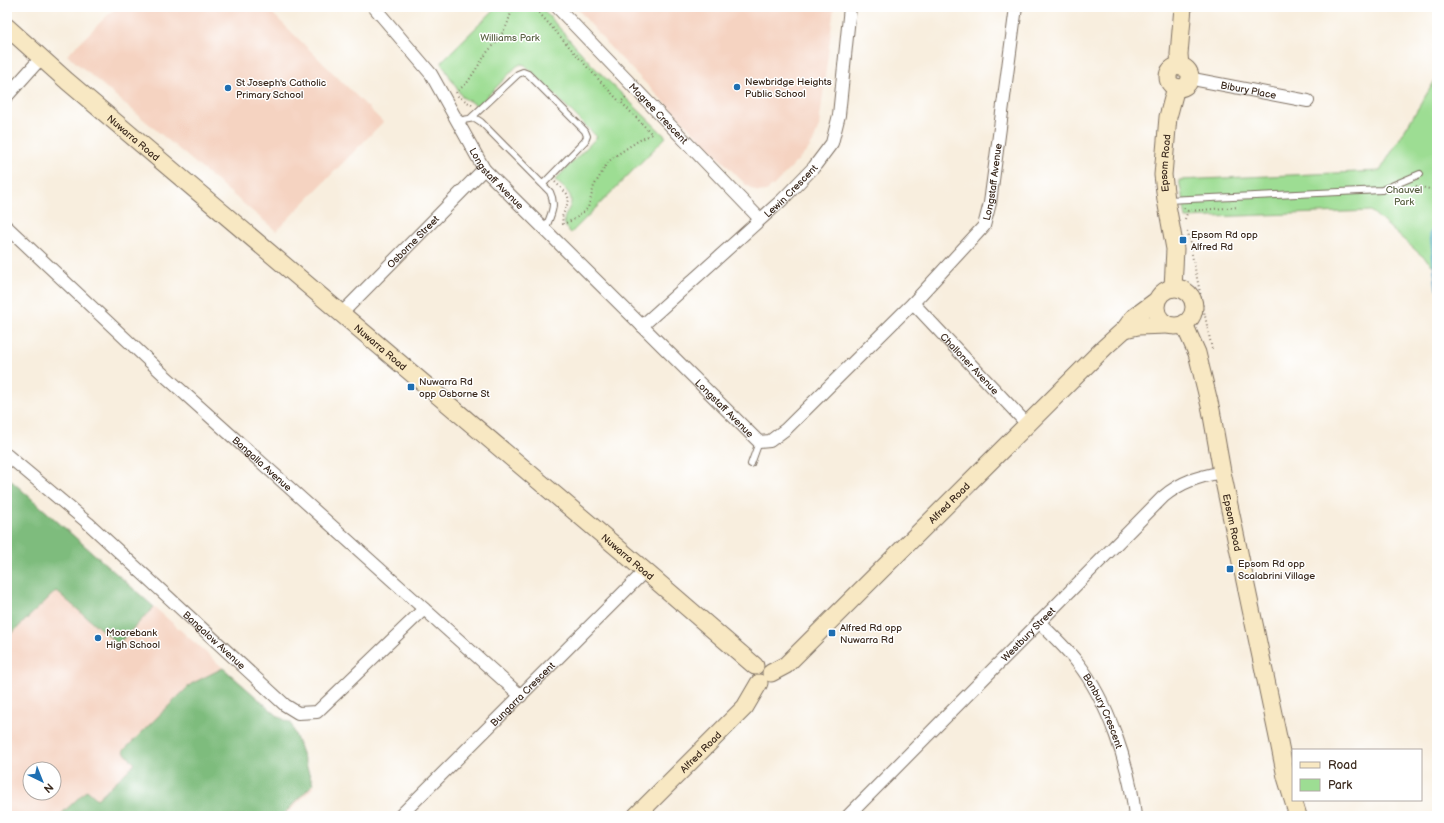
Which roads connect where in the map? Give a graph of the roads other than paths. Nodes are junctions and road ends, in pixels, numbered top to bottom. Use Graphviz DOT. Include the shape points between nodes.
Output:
graph roads {
  1 [pos="374,7"];
  2 [pos="557,7"];
  3 [pos="850,7"];
  4 [pos="1016,7"];
  5 [pos="1183,7"];
  6 [pos="7,27"];
  7 [pos="41,58"];
  8 [pos="1185,72"];
  9 [pos="7,96"];
  10 [pos="1308,101"];
  11 [pos="471,118"];
  12 [pos="457,121"];
  13 [pos="484,169"];
  14 [pos="1420,174"];
  15 [pos="543,184"];
  16 [pos="1166,200"];
  17 [pos="760,219"];
  18 [pos="7,227"];
  19 [pos="545,230"];
  20 [pos="1174,288"];
  21 [pos="1156,301"];
  22 [pos="913,303"];
  23 [pos="341,314"];
  24 [pos="1175,324"];
  25 [pos="642,326"];
  26 [pos="1125,329"];
  27 [pos="1027,424"];
  28 [pos="759,442"];
  29 [pos="7,455"];
  30 [pos="751,464"];
  31 [pos="1222,472"];
  32 [pos="645,571"];
  33 [pos="424,609"];
  34 [pos="1039,622"];
  35 [pos="765,678"];
  36 [pos="521,696"];
  37 [pos="1292,795"];
  38 [pos="1294,801"];
  39 [pos="400,816"];
  40 [pos="636,816"];
  41 [pos="848,816"];
  42 [pos="1135,816"];
  43 [pos="1298,816"];
  1 -- 12 [label="street, Longstaff Avenue" via="431,74"];
  2 -- 17 [label="street, Magree Crescent"];
  3 -- 17 [label="street, Lewin Crescent" via="838,114 832,143 814,167"];
  4 -- 22 [label="street, Longstaff Avenue" via="990,203 984,226"];
  5 -- 8 [label="street" via="1179,54"];
  6 -- 7 [label="street, Nuwarra Road"];
  7 -- 9 [label="street"];
  7 -- 23 [label="street, Nuwarra Road"];
  8 -- 10 [label="street, Bibury Place" via="1198,80"];
  8 -- 16 [label="street, Epsom Road" via="1188,83 1186,86 1176,87 1168,117 1163,175"];
  11 -- 12 [label="lane"];
  11 -- 15 [label="lane" via="482,122"];
  11 -- 15 [label="lane" via="518,74 528,74 587,136"];
  12 -- 13 [label="street, Longstaff Avenue"];
  13 -- 19 [label="street, Longstaff Avenue"];
  13 -- 23 [label="street, Osborne Street"];
  14 -- 16 [label="lane" via="1382,190"];
  15 -- 19 [label="lane" via="554,200"];
  16 -- 20 [label="street, Epsom Road" via="1175,249"];
  17 -- 25 [label="street, Lewin Crescent"];
  18 -- 33 [label="street, Bangalla Avenue" via="164,375"];
  19 -- 25 [label="street, Longstaff Avenue"];
  20 -- 21 [label="street" via="1163,292"];
  20 -- 24 [label="street" via="1185,290 1194,305 1192,316"];
  21 -- 24 [label="street" via="1158,318"];
  21 -- 26 [label="street, Alfred Road" via="1133,318"];
  22 -- 27 [label="street, Challoner Avenue"];
  22 -- 28 [label="street, Longstaff Avenue" via="786,429 770,441"];
  23 -- 32 [label="street, Nuwarra Road"];
  24 -- 26 [label="street"];
  24 -- 31 [label="street, Epsom Road" via="1197,353"];
  25 -- 28 [label="street, Longstaff Avenue"];
  26 -- 27 [label="street, Alfred Road"];
  27 -- 35 [label="street, Alfred Road" via="786,665"];
  28 -- 30 [label="lane"];
  29 -- 33 [label="street, Bangalow Avenue" via="88,523 285,705 298,712 317,712"];
  31 -- 34 [label="street, Westbury Street" via="1192,479 1163,497"];
  31 -- 37 [label="street, Epsom Road"];
  32 -- 35 [label="street, Nuwarra Road" via="755,666 766,666 768,668"];
  32 -- 36 [label="street, Bungarra Crescent"];
  33 -- 36 [label="street, Bangalla Avenue"];
  34 -- 41 [label="street, Westbury Street"];
  34 -- 42 [label="street, Banbury Crescent" via="1078,663 1102,704 1122,751"];
  35 -- 40 [label="street, Alfred Road" via="745,707"];
  36 -- 39 [label="street, Bungarra Crescent"];
  38 -- 43 [label="street, Epsom Road"];
}
